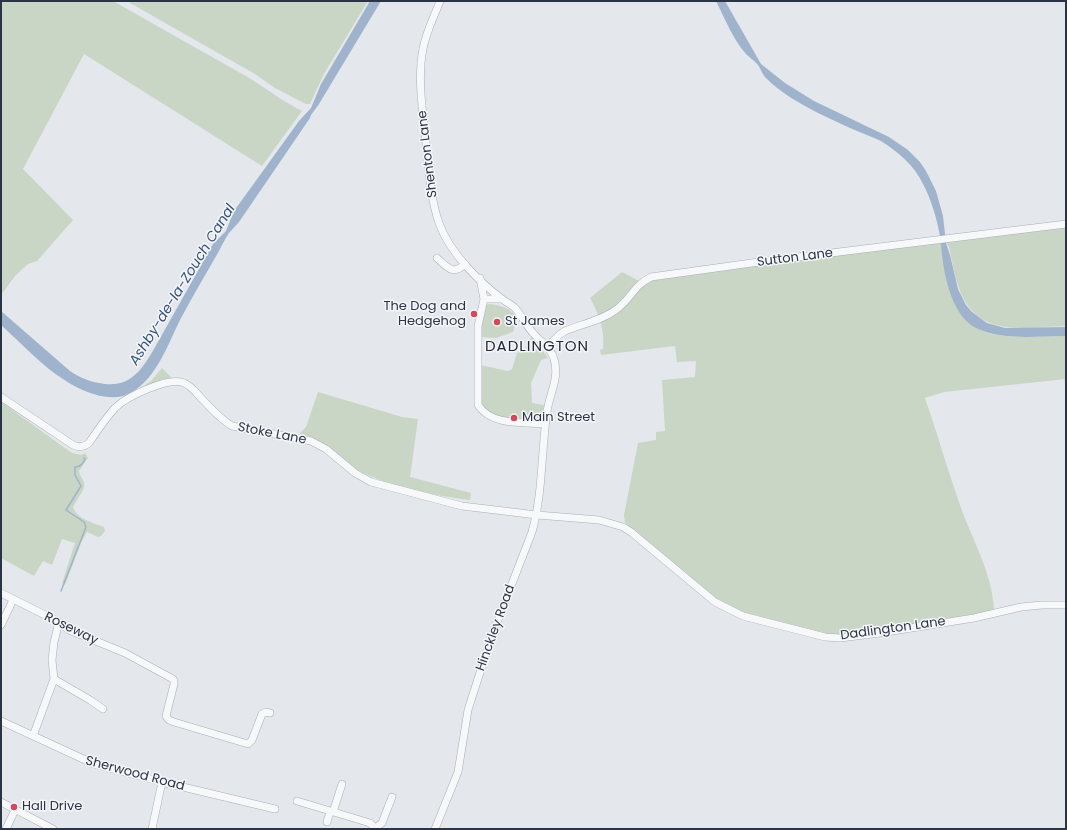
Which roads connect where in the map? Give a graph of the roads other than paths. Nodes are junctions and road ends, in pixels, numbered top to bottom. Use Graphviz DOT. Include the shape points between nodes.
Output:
graph roads {
  1 [pos="440,1"];
  2 [pos="1066,224"];
  3 [pos="439,263"];
  4 [pos="465,264"];
  5 [pos="480,278"];
  6 [pos="484,299"];
  7 [pos="502,299"];
  8 [pos="547,347"];
  9 [pos="1,397"];
  10 [pos="545,424"];
  11 [pos="537,515"];
  12 [pos="1,593"];
  13 [pos="13,600"];
  14 [pos="1066,605"];
  15 [pos="59,622"];
  16 [pos="1,625"];
  17 [pos="54,680"];
  18 [pos="103,709"];
  19 [pos="270,714"];
  20 [pos="1,722"];
  21 [pos="33,736"];
  22 [pos="162,782"];
  23 [pos="342,784"];
  24 [pos="392,797"];
  25 [pos="297,801"];
  26 [pos="1,802"];
  27 [pos="274,809"];
  28 [pos="15,810"];
  29 [pos="332,812"];
  30 [pos="327,822"];
  31 [pos="375,828"];
  32 [pos="6,829"];
  33 [pos="53,829"];
  34 [pos="152,829"];
  35 [pos="435,829"];
  1 -- 4 [label="street, Shenton Lane" via="422,51 422,107 435,209 445,236"];
  2 -- 8 [label="street, Sutton Lane" via="651,277 641,282 625,303 615,311 565,331"];
  3 -- 4 [label="street" via="454,271"];
  4 -- 5 [label="street, Shenton Lane"];
  5 -- 6 [label="street"];
  5 -- 7 [label="street, Shenton Lane"];
  6 -- 7 [label="street"];
  6 -- 10 [label="street" via="478,326 478,405 488,416 498,420"];
  7 -- 8 [label="street" via="514,307 532,332"];
  8 -- 10 [label="street" via="554,359 556,376"];
  9 -- 11 [label="street, Stoke Lane" via="73,445 81,447 89,443 123,401 158,386 180,382 189,386 221,419 232,426 311,442 326,449 355,473 371,482 462,506"];
  10 -- 11 [label="street, Hinckley Road"];
  11 -- 14 [label="street, Dadlington Lane" via="599,520 622,527 711,598 730,610 743,616 825,637 840,638 880,633 974,618 1021,607"];
  11 -- 35 [label="street, Hinckley Road" via="491,638 468,710 458,772"];
  12 -- 13 [label="street, Roseway"];
  13 -- 15 [label="street, Roseway"];
  13 -- 16 [label="street"];
  15 -- 17 [label="street" via="52,660"];
  15 -- 19 [label="street, Roseway" via="69,630 125,653 170,677 174,681 166,716 169,720 248,744 262,714"];
  17 -- 18 [label="street"];
  17 -- 21 [label="street"];
  20 -- 21 [label="street, Sherwood Road"];
  21 -- 22 [label="street, Sherwood Road" via="94,764"];
  22 -- 27 [label="street, Sherwood Road"];
  22 -- 34 [label="street"];
  23 -- 29 [label="street"];
  24 -- 31 [label="street" via="382,823"];
  25 -- 29 [label="street"];
  26 -- 28 [label="street"];
  28 -- 32 [label="street"];
  28 -- 33 [label="street"];
  29 -- 30 [label="street"];
  29 -- 31 [label="street" via="370,823"];
}
